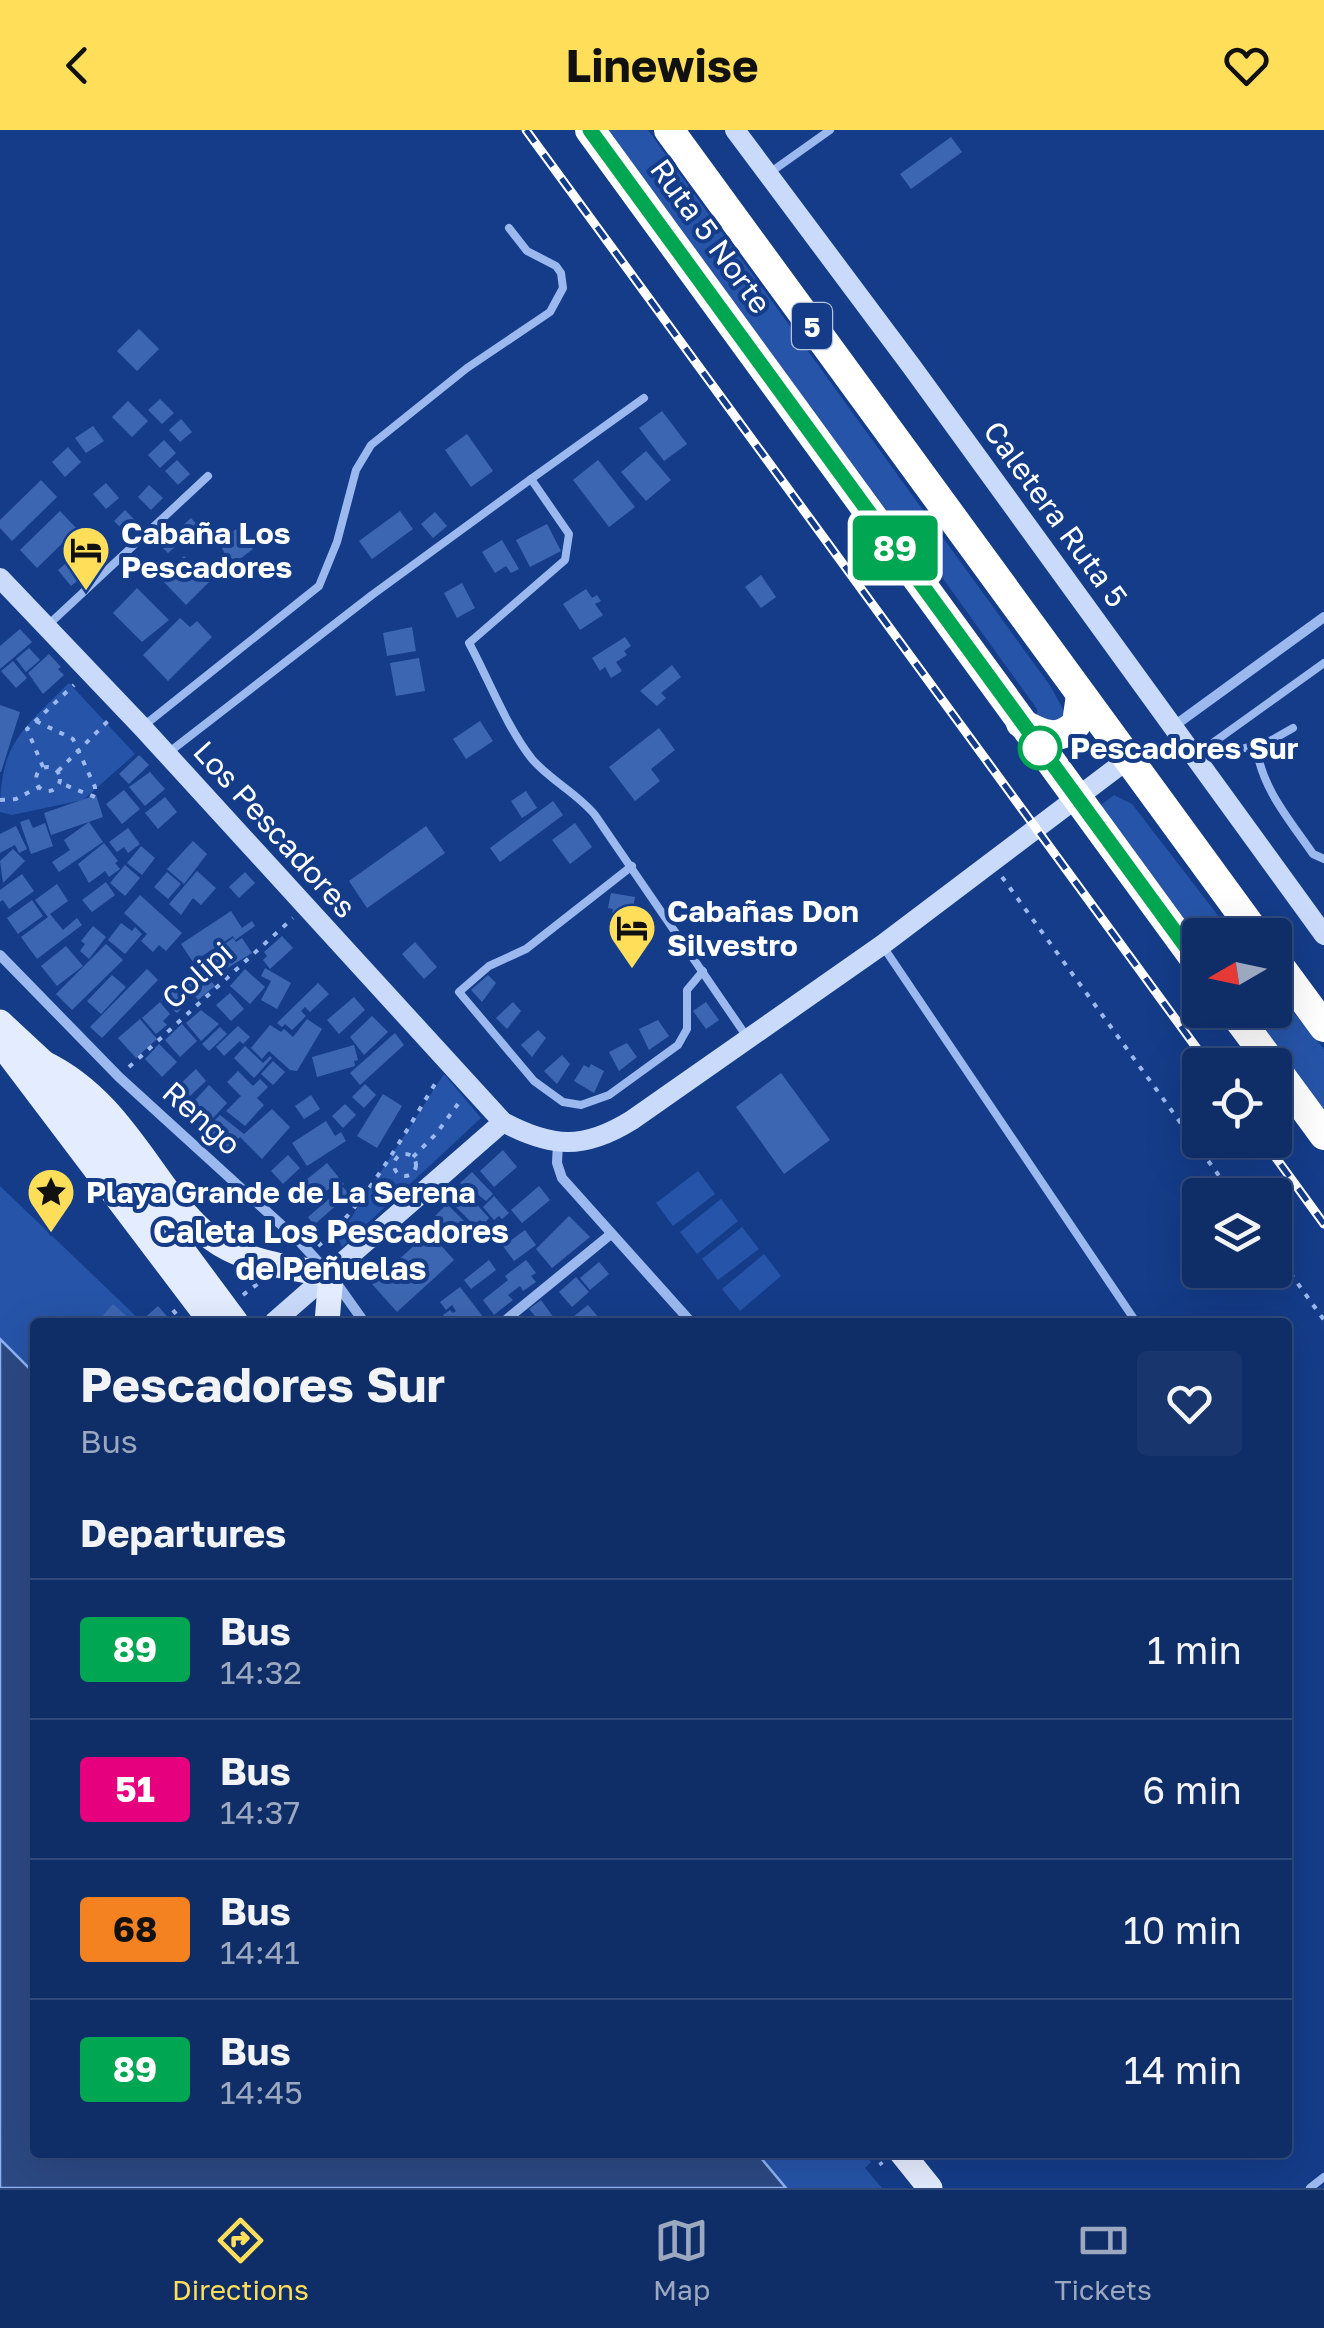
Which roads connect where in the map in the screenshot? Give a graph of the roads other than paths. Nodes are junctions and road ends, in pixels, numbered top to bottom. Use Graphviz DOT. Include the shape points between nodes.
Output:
graph roads {
  1 [pos="590,130"];
  2 [pos="669,130"];
  3 [pos="735,130"];
  4 [pos="830,130"];
  5 [pos="768,174"];
  6 [pos="509,228"];
  7 [pos="644,398"];
  8 [pos="208,476"];
  9 [pos="531,479"];
  10 [pos="0,578"];
  11 [pos="1324,617"];
  12 [pos="46,627"];
  13 [pos="1324,662"];
  14 [pos="1081,695"];
  15 [pos="1021,723"];
  16 [pos="1174,726"];
  17 [pos="142,727"];
  18 [pos="1292,728"];
  19 [pos="1256,746"];
  20 [pos="166,754"];
  21 [pos="1128,759"];
  22 [pos="1198,762"];
  23 [pos="1076,798"];
  24 [pos="1324,859"];
  25 [pos="632,866"];
  26 [pos="1244,918"];
  27 [pos="1324,935"];
  28 [pos="1182,942"];
  29 [pos="882,945"];
  30 [pos="0,955"];
  31 [pos="703,971"];
  32 [pos="1292,983"];
  33 [pos="0,1022"];
  34 [pos="1324,1027"];
  35 [pos="747,1037"];
  36 [pos="0,1043"];
  37 [pos="44,1063"];
  38 [pos="1292,1091"];
  39 [pos="503,1122"];
  40 [pos="1324,1135"];
  41 [pos="558,1142"];
  42 [pos="611,1234"];
  43 [pos="331,1276"];
  44 [pos="208,1318"];
  45 [pos="233,1318"];
  46 [pos="279,1318"];
  47 [pos="327,1318"];
  48 [pos="361,1318"];
  49 [pos="508,1318"];
  50 [pos="688,1318"];
  51 [pos="1133,1318"];
  52 [pos="906,2158"];
  53 [pos="1324,2177"];
  54 [pos="930,2188"];
  55 [pos="1310,2188"];
  1 -- 15 [label="highway, Ruta 5 Norte / 5"];
  2 -- 14 [label="highway, Ruta 5 Norte / 5"];
  3 -- 5 [label="street, Caletera Ruta 5"];
  4 -- 5 [label="lane"];
  5 -- 16 [label="street, Caletera Ruta 5"];
  6 -- 17 [label="lane" via="527,251 561,273 562,288 550,312 371,445 356,470 329,566 312,594"];
  7 -- 9 [label="lane"];
  8 -- 12 [label="lane"];
  9 -- 20 [label="lane"];
  9 -- 25 [label="lane" via="569,534 564,560 470,642 526,751 588,806"];
  10 -- 12 [label="street, Los Pescadores"];
  11 -- 16 [label="street"];
  12 -- 17 [label="street, Los Pescadores"];
  13 -- 22 [label="lane" via="1214,742"];
  14 -- 15 [label="highway" via="1078,723 1062,735"];
  14 -- 21 [label="highway, Ruta 5 Norte / 5"];
  15 -- 23 [label="highway, Ruta 5 Norte / 5"];
  16 -- 22 [label="street, Caletera Ruta 5"];
  17 -- 20 [label="street, Los Pescadores"];
  18 -- 19 [label="lane"];
  19 -- 22 [label="lane"];
  19 -- 24 [label="lane" via="1270,793 1313,854"];
  20 -- 39 [label="street, Los Pescadores"];
  21 -- 23 [label="street"];
  21 -- 26 [label="highway, Ruta 5 Norte / 5"];
  22 -- 27 [label="street, Caletera Ruta 5"];
  23 -- 28 [label="highway, Ruta 5 Norte / 5"];
  23 -- 29 [label="street"];
  25 -- 31 [label="lane"];
  25 -- 31 [label="lane" via="458,992 534,1081 563,1102 580,1105 609,1095 678,1045 686,1034 687,990"];
  29 -- 35 [label="street"];
  29 -- 51 [label="lane"];
  30 -- 43 [label="street, Rengo" via="118,1077"];
  31 -- 35 [label="lane"];
  32 -- 34 [label="highway"];
  33 -- 37 [label="main road"];
  35 -- 41 [label="street" via="616,1130 588,1141"];
  36 -- 44 [label="main road"];
  37 -- 43 [label="main road" via="109,1112 205,1234 246,1257"];
  37 -- 45 [label="main road"];
  38 -- 40 [label="highway"];
  39 -- 41 [label="street"];
  39 -- 43 [label="street"];
  41 -- 42 [label="street" via="562,1178"];
  42 -- 49 [label="street"];
  42 -- 50 [label="street"];
  43 -- 46 [label="street"];
  43 -- 47 [label="main road"];
  43 -- 48 [label="street, Rengo"];
  52 -- 54 [label="main road"];
  53 -- 55 [label="lane"];
}
